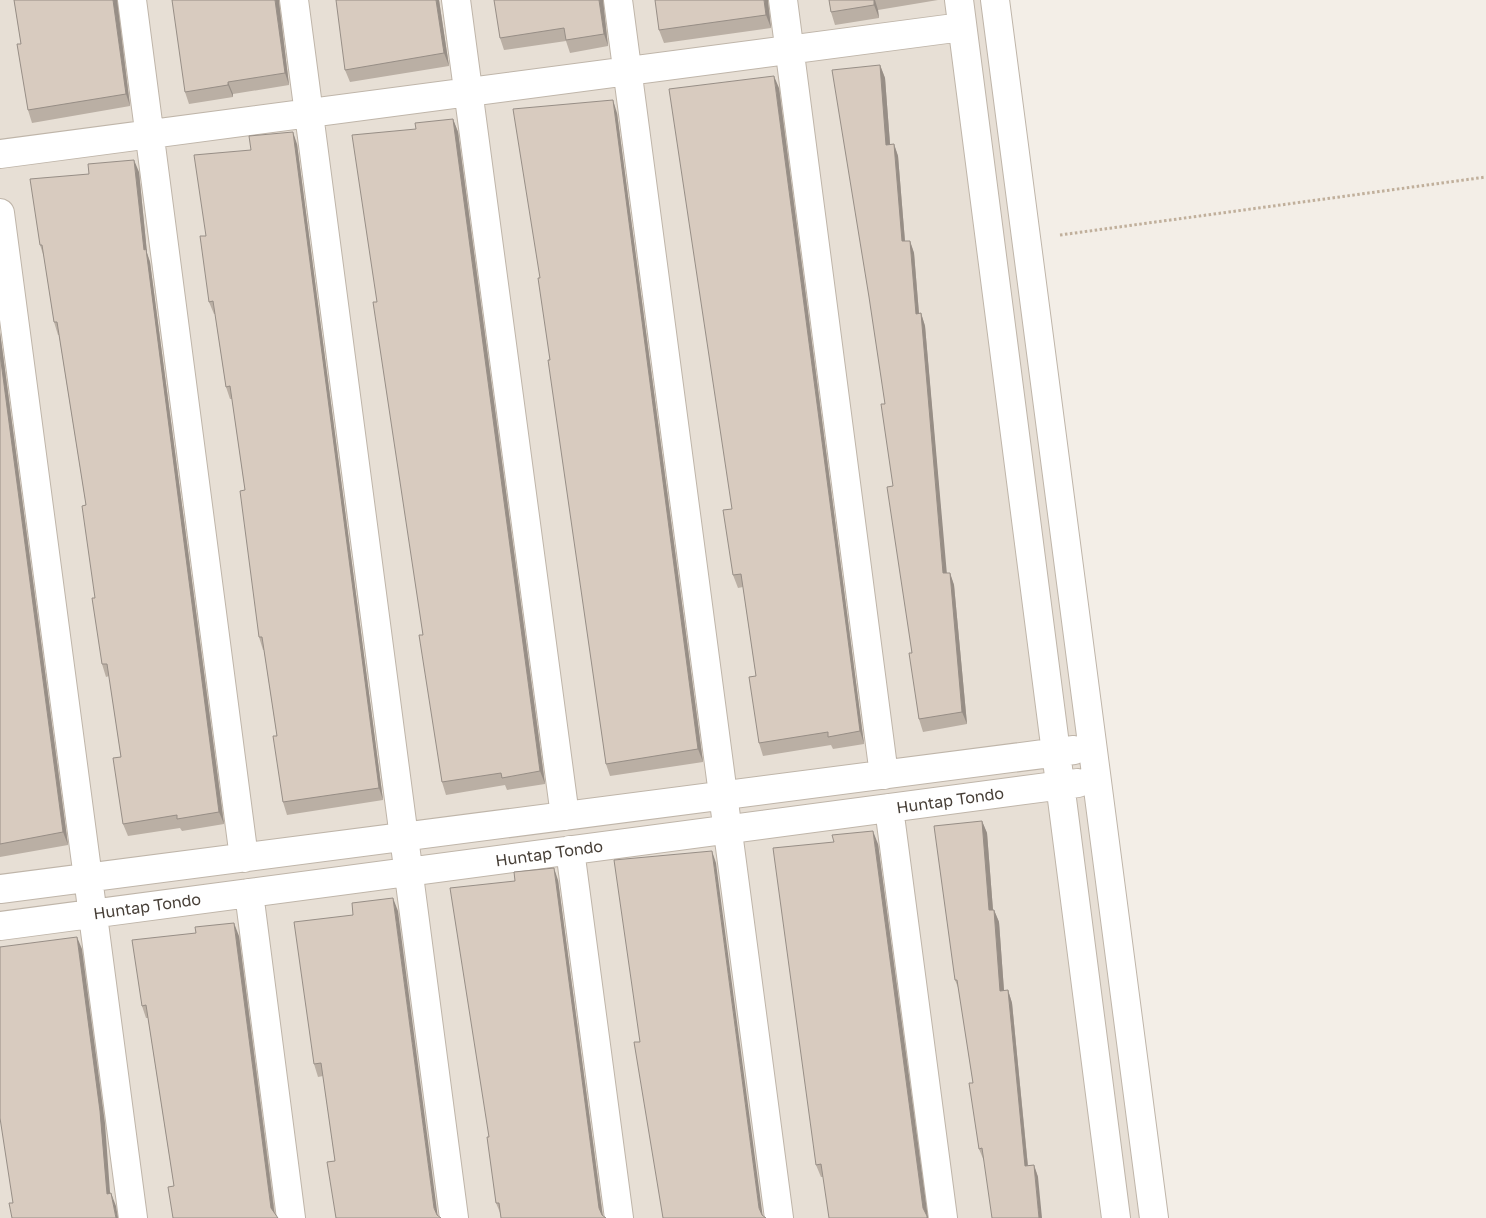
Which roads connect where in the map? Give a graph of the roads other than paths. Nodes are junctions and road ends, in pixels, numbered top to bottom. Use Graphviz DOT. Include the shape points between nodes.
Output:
graph roads {
  1 [pos="132,0"];
  2 [pos="294,0"];
  3 [pos="456,0"];
  4 [pos="618,0"];
  5 [pos="783,0"];
  6 [pos="959,0"];
  7 [pos="995,0"];
  8 [pos="962,27"];
  9 [pos="790,50"];
  10 [pos="627,71"];
  11 [pos="468,92"];
  12 [pos="309,113"];
  13 [pos="149,134"];
  14 [pos="0,154"];
  15 [pos="0,213"];
  16 [pos="1093,748"];
  17 [pos="1056,752"];
  18 [pos="884,775"];
  19 [pos="1097,780"];
  20 [pos="1060,785"];
  21 [pos="723,796"];
  22 [pos="889,808"];
  23 [pos="565,816"];
  24 [pos="728,829"];
  25 [pos="404,837"];
  26 [pos="570,850"];
  27 [pos="244,858"];
  28 [pos="408,872"];
  29 [pos="88,878"];
  30 [pos="0,889"];
  31 [pos="249,893"];
  32 [pos="93,914"];
  33 [pos="0,926"];
  34 [pos="133,1218"];
  35 [pos="292,1218"];
  36 [pos="454,1218"];
  37 [pos="619,1218"];
  38 [pos="779,1218"];
  39 [pos="943,1218"];
  40 [pos="1116,1218"];
  41 [pos="1154,1218"];
  1 -- 13 [label="street"];
  2 -- 12 [label="street"];
  3 -- 11 [label="street"];
  4 -- 10 [label="street"];
  5 -- 9 [label="street"];
  6 -- 8 [label="street"];
  7 -- 16 [label="street"];
  8 -- 9 [label="street"];
  8 -- 17 [label="street"];
  9 -- 10 [label="street"];
  9 -- 18 [label="street"];
  10 -- 11 [label="street"];
  10 -- 21 [label="street"];
  11 -- 12 [label="street"];
  11 -- 23 [label="street"];
  12 -- 13 [label="street"];
  12 -- 25 [label="street"];
  13 -- 14 [label="street"];
  13 -- 27 [label="street"];
  15 -- 29 [label="street"];
  16 -- 17 [label="street"];
  16 -- 19 [label="street"];
  17 -- 18 [label="street"];
  17 -- 20 [label="street"];
  18 -- 21 [label="street"];
  19 -- 20 [label="street, Huntap Tondo"];
  19 -- 41 [label="street"];
  20 -- 22 [label="street, Huntap Tondo"];
  20 -- 40 [label="street"];
  21 -- 23 [label="street"];
  21 -- 24 [label="street"];
  22 -- 24 [label="street, Huntap Tondo"];
  22 -- 39 [label="street"];
  23 -- 25 [label="street"];
  24 -- 26 [label="street, Huntap Tondo"];
  24 -- 38 [label="street"];
  25 -- 27 [label="street"];
  25 -- 28 [label="street"];
  26 -- 28 [label="street, Huntap Tondo"];
  26 -- 37 [label="street"];
  27 -- 29 [label="street"];
  28 -- 31 [label="street, Huntap Tondo"];
  28 -- 36 [label="street"];
  29 -- 30 [label="street"];
  29 -- 32 [label="street"];
  31 -- 32 [label="street, Huntap Tondo"];
  31 -- 35 [label="street"];
  32 -- 33 [label="street, Huntap Tondo"];
  32 -- 34 [label="street"];
}
